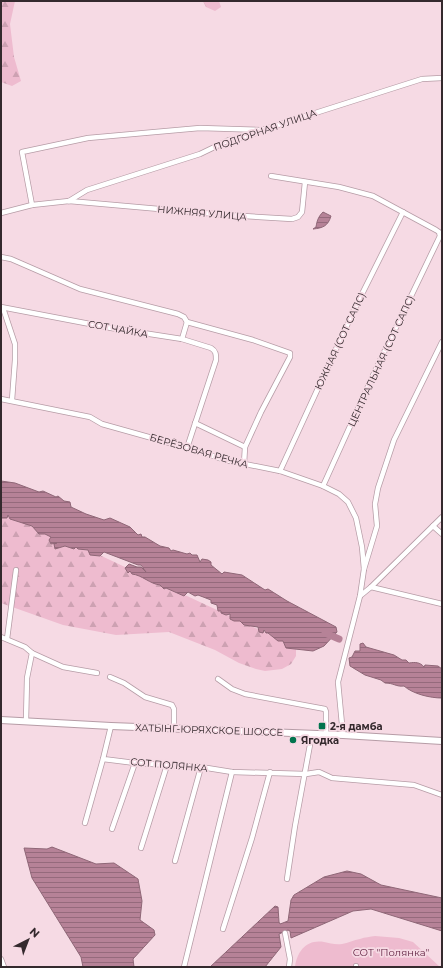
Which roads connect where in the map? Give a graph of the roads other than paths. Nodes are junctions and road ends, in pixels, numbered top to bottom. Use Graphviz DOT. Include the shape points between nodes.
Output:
graph roads {
  1 [pos="442,78"];
  2 [pos="262,130"];
  3 [pos="271,176"];
  4 [pos="305,182"];
  5 [pos="69,201"];
  6 [pos="32,205"];
  7 [pos="402,212"];
  8 [pos="1,213"];
  9 [pos="1,257"];
  10 [pos="2,307"];
  11 [pos="187,322"];
  12 [pos="182,339"];
  13 [pos="442,343"];
  14 [pos="1,399"];
  15 [pos="12,400"];
  16 [pos="196,423"];
  17 [pos="245,447"];
  18 [pos="187,448"];
  19 [pos="244,464"];
  20 [pos="280,471"];
  21 [pos="323,486"];
  22 [pos="442,517"];
  23 [pos="433,526"];
  24 [pos="442,534"];
  25 [pos="364,569"];
  26 [pos="16,570"];
  27 [pos="371,587"];
  28 [pos="360,596"];
  29 [pos="442,604"];
  30 [pos="1,637"];
  31 [pos="8,640"];
  32 [pos="32,653"];
  33 [pos="97,673"];
  34 [pos="110,677"];
  35 [pos="218,679"];
  36 [pos="1,720"];
  37 [pos="26,721"];
  38 [pos="112,726"];
  39 [pos="174,729"];
  40 [pos="312,734"];
  41 [pos="326,735"];
  42 [pos="343,735"];
  43 [pos="442,741"];
  44 [pos="103,759"];
  45 [pos="134,763"];
  46 [pos="166,765"];
  47 [pos="201,767"];
  48 [pos="232,772"];
  49 [pos="270,772"];
  50 [pos="306,774"];
  51 [pos="442,795"];
  52 [pos="85,823"];
  53 [pos="112,829"];
  54 [pos="141,848"];
  55 [pos="175,861"];
  56 [pos="287,879"];
  57 [pos="223,930"];
  58 [pos="285,933"];
  59 [pos="1,960"];
  60 [pos="4,967"];
  61 [pos="184,967"];
  62 [pos="289,967"];
  1 -- 2 [label="street, ПОДГОРНАЯ УЛИЦА" via="422,79"];
  2 -- 5 [label="street, ПОДГОРНАЯ УЛИЦА" via="247,137 229,140 200,154 87,190"];
  2 -- 6 [label="street" via="200,128 88,138 22,152"];
  3 -- 4 [label="street"];
  4 -- 5 [label="street, НИЖНЯЯ УЛИЦА" via="302,212 292,219"];
  4 -- 7 [label="street" via="340,187 373,196"];
  5 -- 6 [label="street"];
  6 -- 8 [label="street"];
  7 -- 20 [label="street, ЮЖНАЯ (СОТ САПС)"];
  7 -- 21 [label="street, ЦЕНТРАЛЬНАЯ (СОТ САПС)" via="436,230 440,236"];
  9 -- 11 [label="street" via="80,288 178,314"];
  10 -- 12 [label="street, СОТ ЧАЙКА"];
  10 -- 15 [label="street" via="15,344"];
  11 -- 12 [label="street"];
  11 -- 17 [label="street" via="290,353"];
  12 -- 16 [label="street, СОТ ЧАЙКА" via="211,348 216,354"];
  13 -- 25 [label="street" via="394,440 375,504 376,532"];
  14 -- 15 [label="street, БЕРЁЗОВАЯ РЕЧКА"];
  15 -- 18 [label="street, БЕРЁЗОВАЯ РЕЧКА" via="90,417 102,424"];
  16 -- 17 [label="street"];
  16 -- 18 [label="street"];
  17 -- 19 [label="street"];
  18 -- 19 [label="street, БЕРЁЗОВАЯ РЕЧКА"];
  19 -- 20 [label="street, БЕРЁЗОВАЯ РЕЧКА"];
  20 -- 21 [label="street, БЕРЁЗОВАЯ РЕЧКА"];
  21 -- 25 [label="street, БЕРЁЗОВАЯ РЕЧКА" via="339,494 348,502 354,513"];
  22 -- 23 [label="street"];
  23 -- 24 [label="street"];
  23 -- 27 [label="street"];
  25 -- 28 [label="street"];
  26 -- 31 [label="street"];
  27 -- 28 [label="street"];
  27 -- 29 [label="street"];
  28 -- 42 [label="street" via="338,682"];
  30 -- 31 [label="street"];
  31 -- 32 [label="street"];
  32 -- 33 [label="street" via="63,667"];
  32 -- 37 [label="street" via="27,678"];
  34 -- 39 [label="street" via="145,697 172,705"];
  35 -- 41 [label="street" via="245,694 325,709"];
  36 -- 37 [label="main road, ХАТЫНГ-ЮРЯХСКОЕ ШОССЕ"];
  37 -- 38 [label="main road, ХАТЫНГ-ЮРЯХСКОЕ ШОССЕ"];
  38 -- 39 [label="main road, ХАТЫНГ-ЮРЯХСКОЕ ШОССЕ"];
  38 -- 44 [label="street"];
  39 -- 40 [label="main road, ХАТЫНГ-ЮРЯХСКОЕ ШОССЕ"];
  40 -- 41 [label="main road, ХАТЫНГ-ЮРЯХСКОЕ ШОССЕ"];
  40 -- 50 [label="street"];
  41 -- 42 [label="main road, ХАТЫНГ-ЮРЯХСКОЕ ШОССЕ"];
  42 -- 43 [label="main road, ХАТЫНГ-ЮРЯХСКОЕ ШОССЕ"];
  44 -- 45 [label="street, СОТ ПОЛЯНКА"];
  44 -- 52 [label="street"];
  45 -- 46 [label="street, СОТ ПОЛЯНКА"];
  45 -- 53 [label="street"];
  46 -- 47 [label="street, СОТ ПОЛЯНКА"];
  46 -- 54 [label="street"];
  47 -- 48 [label="street, СОТ ПОЛЯНКА"];
  47 -- 55 [label="street"];
  48 -- 49 [label="street, СОТ ПОЛЯНКА"];
  48 -- 61 [label="street"];
  49 -- 50 [label="street, СОТ ПОЛЯНКА"];
  49 -- 57 [label="street"];
  50 -- 51 [label="street, СОТ ПОЛЯНКА" via="319,772 332,778 414,785"];
  50 -- 56 [label="street"];
  58 -- 62 [label="street"];
  59 -- 60 [label="street"];
}
